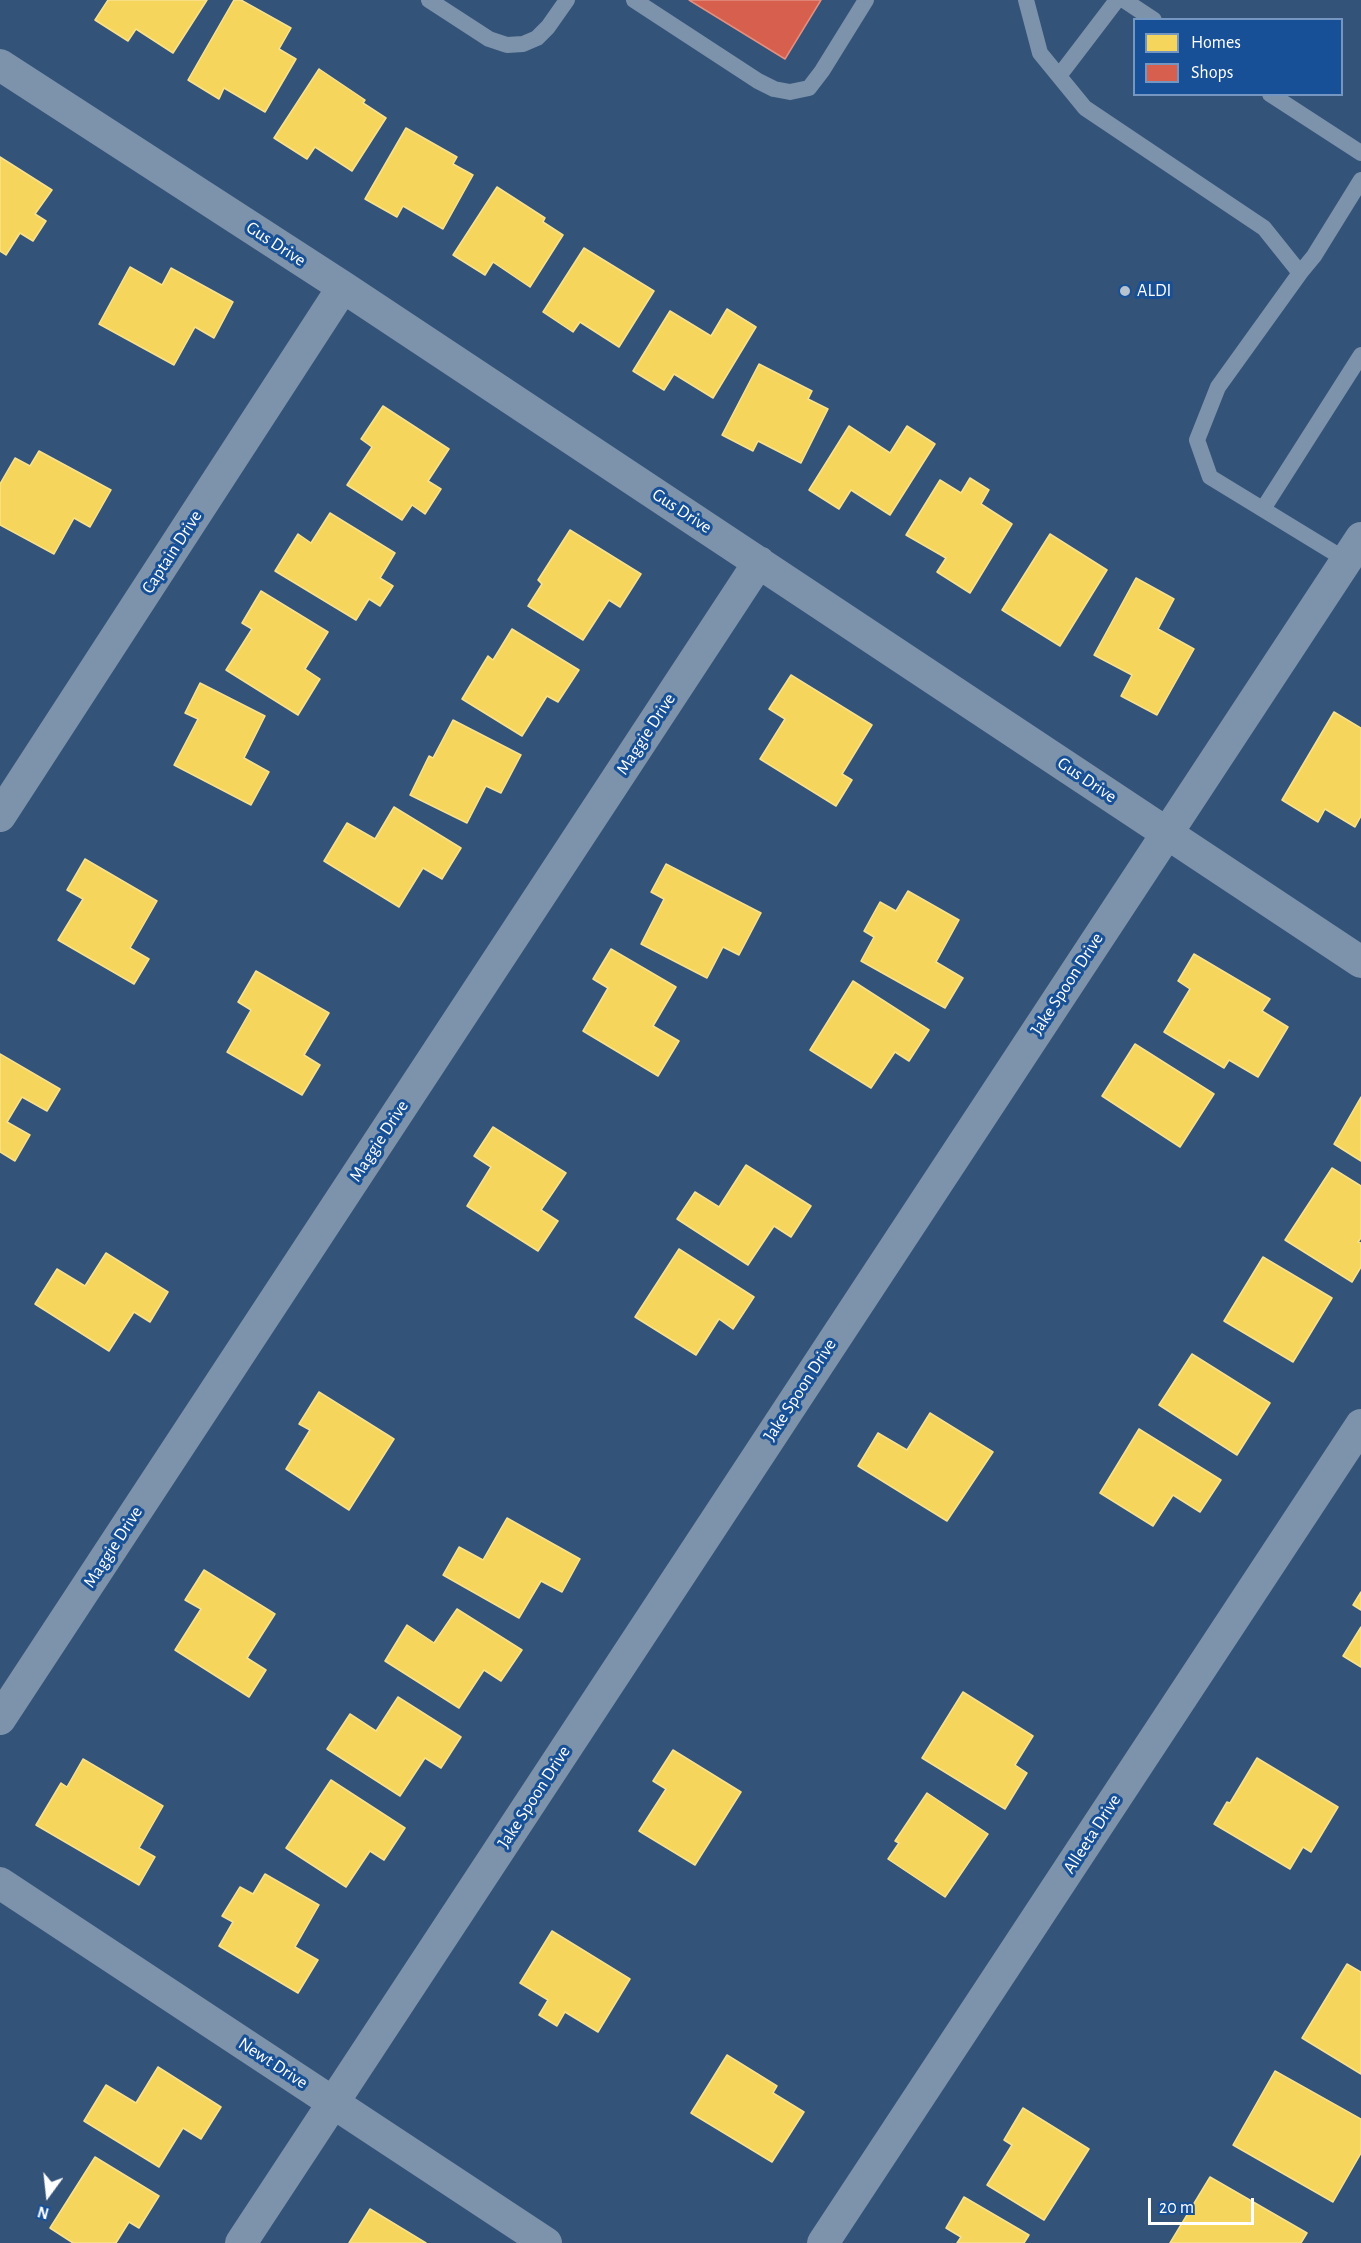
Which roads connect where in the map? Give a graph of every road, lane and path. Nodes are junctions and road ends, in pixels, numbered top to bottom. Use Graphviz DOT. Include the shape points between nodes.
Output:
graph roads {
  1 [pos="429,0"];
  2 [pos="567,0"];
  3 [pos="634,0"];
  4 [pos="866,0"];
  5 [pos="1026,0"];
  6 [pos="1118,0"];
  7 [pos="1124,0"];
  8 [pos="1151,18"];
  9 [pos="0,65"];
  10 [pos="1059,76"];
  11 [pos="1273,96"];
  12 [pos="1361,153"];
  13 [pos="1361,180"];
  14 [pos="1300,273"];
  15 [pos="343,288"];
  16 [pos="1361,355"];
  17 [pos="1263,509"];
  18 [pos="1354,549"];
  19 [pos="759,562"];
  20 [pos="0,816"];
  21 [pos="1166,833"];
  22 [pos="1361,962"];
  23 [pos="1361,1425"];
  24 [pos="0,1719"];
  25 [pos="0,1883"];
  26 [pos="334,2103"];
  27 [pos="241,2243"];
  28 [pos="546,2243"];
  29 [pos="823,2243"];
  1 -- 2 [label="lane" via="489,39 507,45 537,38"];
  3 -- 4 [label="lane" via="758,81 790,92 809,88"];
  5 -- 10 [label="lane" via="1040,53"];
  6 -- 10 [label="lane"];
  7 -- 8 [label="lane"];
  9 -- 15 [label="street, Gus Drive"];
  10 -- 14 [label="lane" via="1085,108 1264,228"];
  11 -- 12 [label="lane"];
  13 -- 14 [label="lane"];
  14 -- 17 [label="lane" via="1218,387 1197,440 1210,477"];
  15 -- 19 [label="street, Gus Drive"];
  15 -- 20 [label="street, Captain Drive"];
  16 -- 17 [label="lane"];
  17 -- 18 [label="lane"];
  18 -- 21 [label="street, Jake Spoon Drive"];
  19 -- 21 [label="street, Gus Drive"];
  19 -- 24 [label="street, Maggie Drive"];
  21 -- 22 [label="street, Gus Drive"];
  21 -- 26 [label="street, Jake Spoon Drive"];
  23 -- 29 [label="street, Alleeta Drive"];
  25 -- 26 [label="street, Newt Drive"];
  26 -- 27 [label="street, Jake Spoon Drive"];
  26 -- 28 [label="street, Newt Drive"];
}
